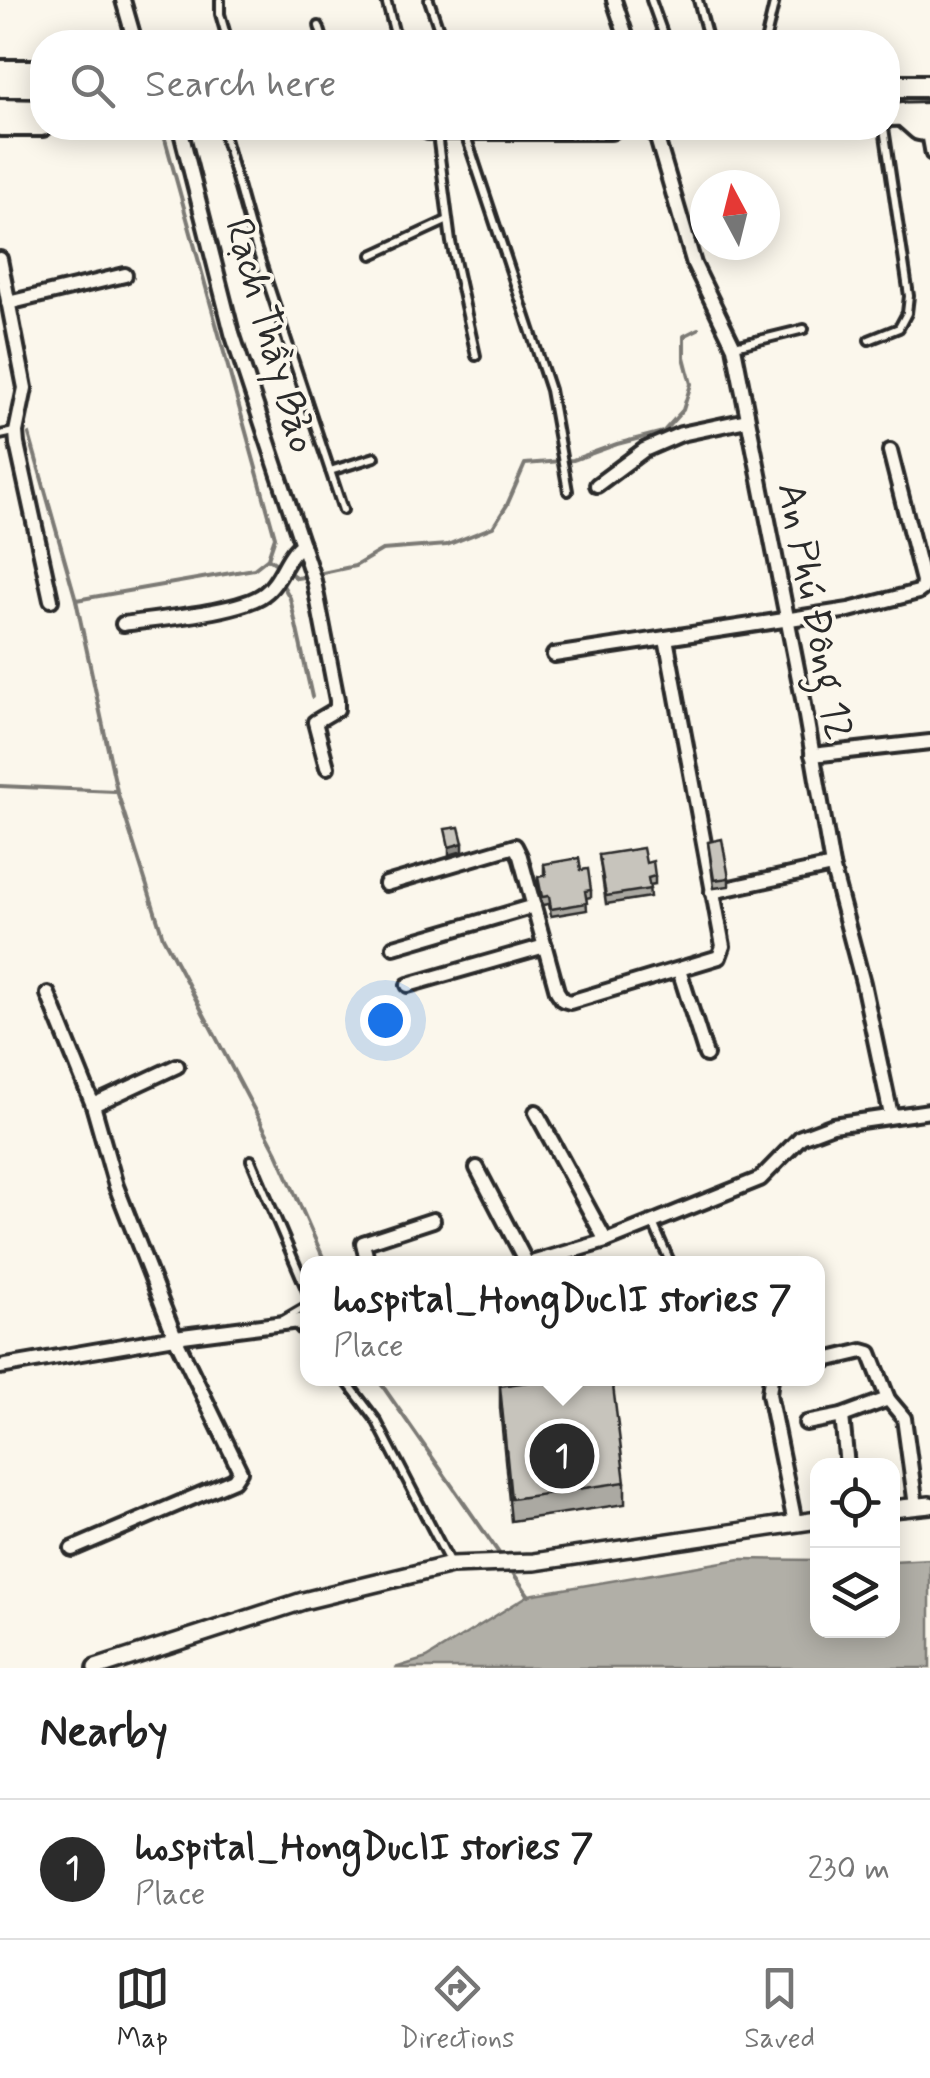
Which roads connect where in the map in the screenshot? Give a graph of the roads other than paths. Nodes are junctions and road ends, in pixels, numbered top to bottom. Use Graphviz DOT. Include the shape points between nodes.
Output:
graph roads {
  1 [pos="123,0"];
  2 [pos="386,0"];
  3 [pos="429,0"];
  4 [pos="614,0"];
  5 [pos="651,0"];
  6 [pos="698,0"];
  7 [pos="776,0"];
  8 [pos="219,1"];
  9 [pos="319,26"];
  10 [pos="132,30"];
  11 [pos="225,30"];
  12 [pos="320,30"];
  13 [pos="394,30"];
  14 [pos="439,30"];
  15 [pos="624,30"];
  16 [pos="662,30"];
  17 [pos="706,30"];
  18 [pos="768,30"];
  19 [pos="0,71"];
  20 [pos="30,71"];
  21 [pos="900,75"];
  22 [pos="930,75"];
  23 [pos="0,86"];
  24 [pos="30,86"];
  25 [pos="900,86"];
  26 [pos="930,86"];
  27 [pos="0,110"];
  28 [pos="30,111"];
  29 [pos="900,116"];
  30 [pos="0,125"];
  31 [pos="30,126"];
  32 [pos="929,126"];
  33 [pos="183,140"];
  34 [pos="225,140"];
  35 [pos="434,140"];
  36 [pos="468,140"];
  37 [pos="658,140"];
  38 [pos="886,140"];
  39 [pos="930,155"];
  40 [pos="448,220"];
  41 [pos="372,255"];
  42 [pos="0,258"];
  43 [pos="124,275"];
  44 [pos="8,303"];
  45 [pos="804,329"];
  46 [pos="869,340"];
  47 [pos="734,347"];
  48 [pos="476,356"];
  49 [pos="747,420"];
  50 [pos="16,432"];
  51 [pos="0,435"];
  52 [pos="890,451"];
  53 [pos="375,458"];
  54 [pos="330,471"];
  55 [pos="597,485"];
  56 [pos="568,491"];
  57 [pos="343,510"];
  58 [pos="302,544"];
  59 [pos="51,600"];
  60 [pos="786,620"];
  61 [pos="123,624"];
  62 [pos="666,638"];
  63 [pos="554,656"];
  64 [pos="930,742"];
  65 [pos="812,755"];
  66 [pos="327,766"];
  67 [pos="832,866"];
  68 [pos="386,884"];
  69 [pos="712,892"];
  70 [pos="534,906"];
  71 [pos="545,946"];
  72 [pos="394,947"];
  73 [pos="679,970"];
  74 [pos="408,986"];
  75 [pos="48,994"];
  76 [pos="706,1055"];
  77 [pos="177,1066"];
  78 [pos="93,1105"];
  79 [pos="930,1111"];
  80 [pos="536,1112"];
  81 [pos="891,1116"];
  82 [pos="251,1160"];
  83 [pos="477,1168"];
  84 [pos="432,1220"];
  85 [pos="652,1222"];
  86 [pos="606,1240"];
  87 [pos="366,1256"];
  88 [pos="524,1256"];
  89 [pos="554,1256"];
  90 [pos="667,1256"];
  91 [pos="300,1276"];
  92 [pos="300,1310"];
  93 [pos="300,1321"];
  94 [pos="278,1323"];
  95 [pos="176,1337"];
  96 [pos="825,1360"];
  97 [pos="0,1366"];
  98 [pos="350,1386"];
  99 [pos="770,1386"];
  100 [pos="888,1399"];
  101 [pos="842,1416"];
  102 [pos="806,1423"];
  103 [pos="847,1458"];
  104 [pos="923,1505"];
  105 [pos="810,1521"];
  106 [pos="796,1523"];
  107 [pos="72,1549"];
  108 [pos="451,1565"];
  109 [pos="96,1668"];
  1 -- 10 [label="street"];
  2 -- 13 [label="lane"];
  3 -- 14 [label="lane"];
  4 -- 15 [label="street"];
  5 -- 16 [label="lane"];
  6 -- 17 [label="lane"];
  7 -- 18 [label="lane"];
  8 -- 11 [label="lane"];
  9 -- 12 [label="lane"];
  19 -- 20 [label="highway"];
  21 -- 22 [label="highway"];
  23 -- 24 [label="highway"];
  25 -- 26 [label="highway"];
  27 -- 28 [label="highway"];
  29 -- 32 [label="highway"];
  30 -- 31 [label="highway"];
  32 -- 39 [label="lane"];
  33 -- 58 [label="street, Rạch Thầy Bảo" via="232,333"];
  34 -- 54 [label="lane"];
  35 -- 40 [label="lane"];
  36 -- 56 [label="lane" via="550,390"];
  37 -- 47 [label="street, An Phú Đông 12" via="694,264"];
  38 -- 46 [label="lane" via="909,296 899,328"];
  40 -- 41 [label="lane"];
  40 -- 48 [label="lane"];
  42 -- 44 [label="street"];
  43 -- 44 [label="street"];
  44 -- 50 [label="street" via="24,388"];
  45 -- 47 [label="lane"];
  47 -- 49 [label="street, An Phú Đông 12"];
  49 -- 55 [label="street" via="681,434 644,450"];
  49 -- 60 [label="street, An Phú Đông 12"];
  50 -- 51 [label="lane"];
  50 -- 59 [label="street"];
  52 -- 60 [label="street" via="922,589"];
  53 -- 54 [label="lane"];
  54 -- 57 [label="lane"];
  58 -- 61 [label="street" via="275,585 249,603"];
  58 -- 66 [label="street, Rạch Thầy Bảo" via="337,700 337,709 315,722"];
  60 -- 62 [label="street"];
  60 -- 65 [label="street, An Phú Đông 12"];
  62 -- 63 [label="street"];
  62 -- 69 [label="street"];
  64 -- 65 [label="street"];
  65 -- 67 [label="street, An Phú Đông 12"];
  67 -- 69 [label="street"];
  67 -- 81 [label="street, An Phú Đông 12"];
  68 -- 70 [label="street" via="514,846"];
  69 -- 73 [label="street" via="722,954"];
  70 -- 71 [label="street"];
  70 -- 72 [label="street"];
  71 -- 73 [label="street" via="557,991 570,1002"];
  71 -- 74 [label="street"];
  73 -- 76 [label="street"];
  75 -- 78 [label="street"];
  77 -- 78 [label="street"];
  78 -- 95 [label="street" via="116,1186"];
  79 -- 81 [label="street"];
  80 -- 86 [label="street"];
  81 -- 85 [label="street" via="801,1137 760,1179"];
  82 -- 91 [label="lane"];
  83 -- 88 [label="street"];
  84 -- 87 [label="street" via="363,1243"];
  85 -- 86 [label="street"];
  85 -- 90 [label="lane"];
  86 -- 89 [label="street"];
  92 -- 94 [label="lane"];
  93 -- 94 [label="street"];
  94 -- 95 [label="street"];
  95 -- 97 [label="street"];
  95 -- 107 [label="street" via="240,1476"];
  96 -- 100 [label="street" via="867,1351"];
  98 -- 108 [label="lane" via="376,1420"];
  99 -- 106 [label="street"];
  100 -- 101 [label="street"];
  100 -- 104 [label="street" via="907,1426"];
  101 -- 102 [label="street"];
  101 -- 103 [label="street"];
  105 -- 106 [label="street"];
  106 -- 108 [label="street" via="534,1562"];
  108 -- 109 [label="street" via="302,1601"];
}
